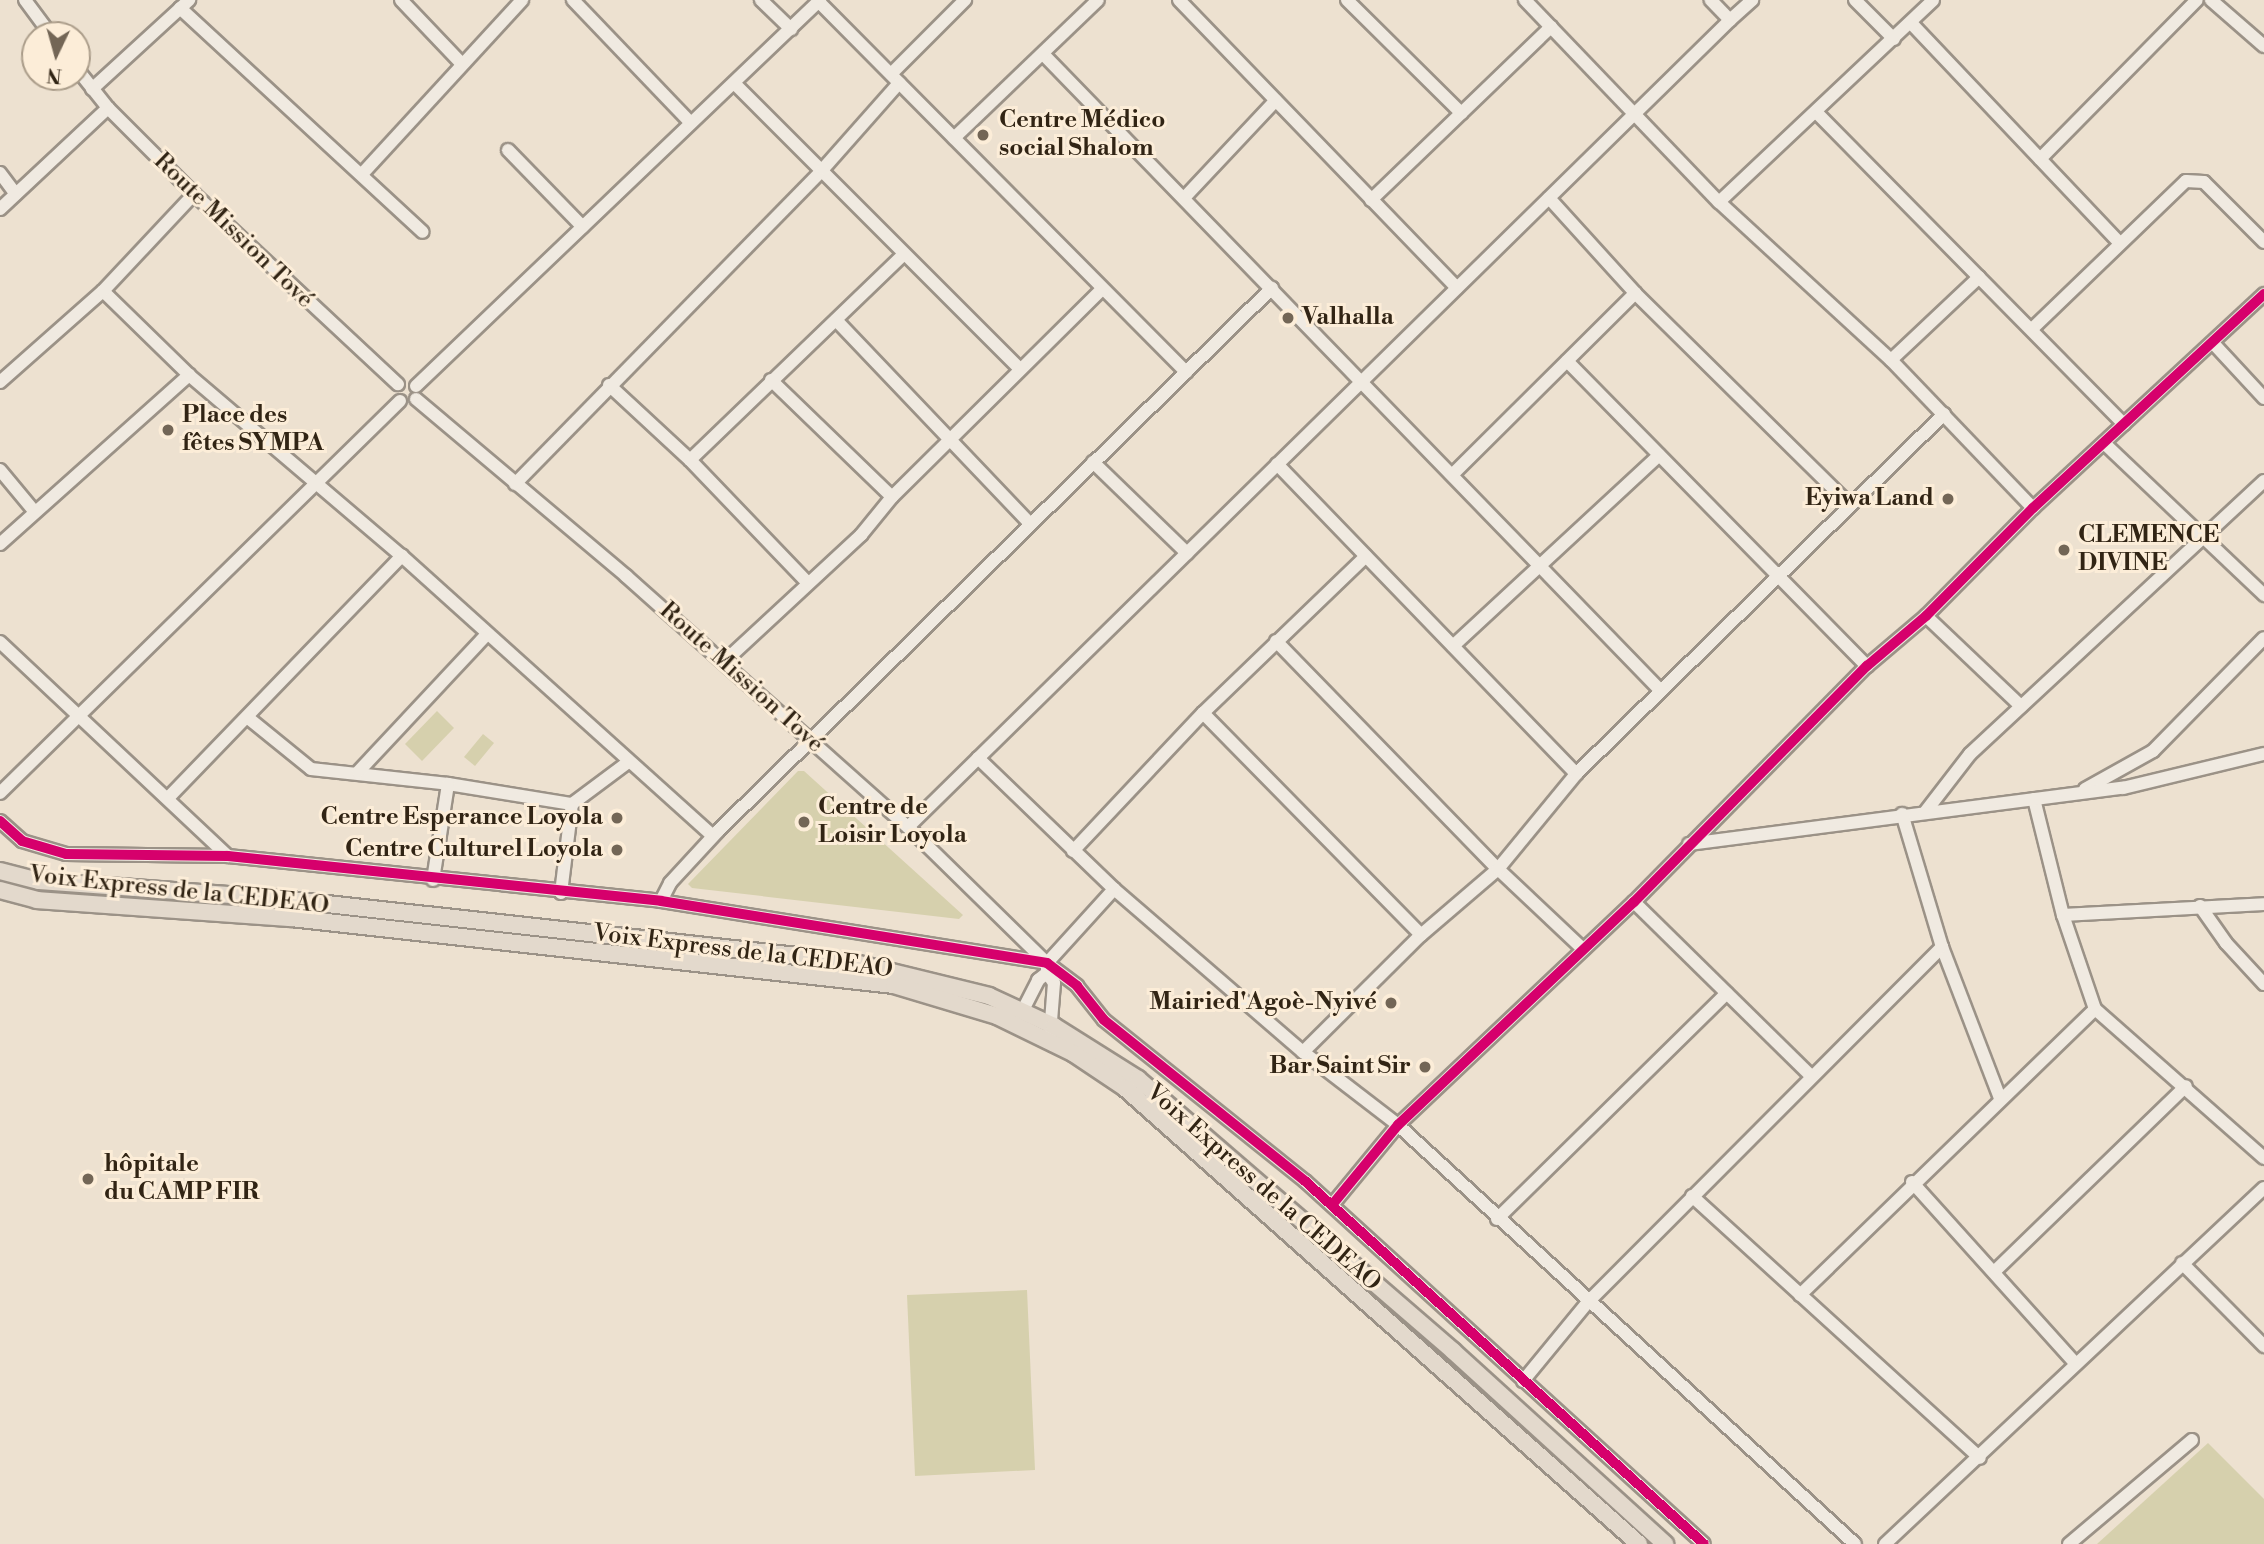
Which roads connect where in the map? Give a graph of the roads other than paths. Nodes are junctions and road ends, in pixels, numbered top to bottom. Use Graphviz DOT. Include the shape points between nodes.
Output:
graph roads {
  1 [pos="25,0"];
  2 [pos="401,0"];
  3 [pos="522,0"];
  4 [pos="573,0"];
  5 [pos="761,0"];
  6 [pos="965,0"];
  7 [pos="1098,0"];
  8 [pos="1179,0"];
  9 [pos="1347,0"];
  10 [pos="1525,0"];
  11 [pos="1711,0"];
  12 [pos="1752,0"];
  13 [pos="1855,0"];
  14 [pos="1933,0"];
  15 [pos="2197,0"];
  16 [pos="2211,0"];
  17 [pos="819,1"];
  18 [pos="185,4"];
  19 [pos="1730,20"];
  20 [pos="41,21"];
  21 [pos="1911,23"];
  22 [pos="1551,27"];
  23 [pos="791,30"];
  24 [pos="1894,39"];
  25 [pos="2264,46"];
  26 [pos="1044,55"];
  27 [pos="461,63"];
  28 [pos="895,79"];
  29 [pos="735,84"];
  30 [pos="92,89"];
  31 [pos="1276,100"];
  32 [pos="108,108"];
  33 [pos="1461,113"];
  34 [pos="1817,113"];
  35 [pos="1636,116"];
  36 [pos="691,123"];
  37 [pos="954,138"];
  38 [pos="508,150"];
  39 [pos="2040,159"];
  40 [pos="823,169"];
  41 [pos="0,173"];
  42 [pos="363,173"];
  43 [pos="16,194"];
  44 [pos="194,194"];
  45 [pos="1184,198"];
  46 [pos="1549,198"];
  47 [pos="1371,200"];
  48 [pos="1719,202"];
  49 [pos="0,209"];
  50 [pos="583,227"];
  51 [pos="423,232"];
  52 [pos="2264,242"];
  53 [pos="2120,243"];
  54 [pos="903,255"];
  55 [pos="1979,277"];
  56 [pos="1272,288"];
  57 [pos="1457,288"];
  58 [pos="1102,289"];
  59 [pos="103,291"];
  60 [pos="1634,293"];
  61 [pos="2264,294"];
  62 [pos="836,320"];
  63 [pos="2033,328"];
  64 [pos="2213,343"];
  65 [pos="1891,360"];
  66 [pos="1567,361"];
  67 [pos="1020,369"];
  68 [pos="1186,372"];
  69 [pos="189,375"];
  70 [pos="771,380"];
  71 [pos="1362,380"];
  72 [pos="0,382"];
  73 [pos="398,384"];
  74 [pos="609,385"];
  75 [pos="416,392"];
  76 [pos="2264,398"];
  77 [pos="400,401"];
  78 [pos="1944,414"];
  79 [pos="2124,424"];
  80 [pos="949,438"];
  81 [pos="2104,443"];
  82 [pos="1658,455"];
  83 [pos="690,460"];
  84 [pos="1093,462"];
  85 [pos="1277,464"];
  86 [pos="0,470"];
  87 [pos="1452,474"];
  88 [pos="2264,481"];
  89 [pos="515,484"];
  90 [pos="317,487"];
  91 [pos="892,496"];
  92 [pos="1850,505"];
  93 [pos="2033,508"];
  94 [pos="34,511"];
  95 [pos="1030,524"];
  96 [pos="2201,537"];
  97 [pos="0,544"];
  98 [pos="1187,553"];
  99 [pos="402,556"];
  100 [pos="1366,556"];
  101 [pos="1540,562"];
  102 [pos="1778,575"];
  103 [pos="807,582"];
  104 [pos="2264,596"];
  105 [pos="1926,616"];
  106 [pos="487,634"];
  107 [pos="2264,638"];
  108 [pos="1276,641"];
  109 [pos="0,642"];
  110 [pos="1453,646"];
  111 [pos="724,662"];
  112 [pos="1867,666"];
  113 [pos="1660,690"];
  114 [pos="2021,706"];
  115 [pos="78,713"];
  116 [pos="1203,713"];
  117 [pos="247,717"];
  118 [pos="812,741"];
  119 [pos="2264,754"];
  120 [pos="978,758"];
  121 [pos="2142,759"];
  122 [pos="627,763"];
  123 [pos="358,772"];
  124 [pos="1576,774"];
  125 [pos="2147,783"];
  126 [pos="447,784"];
  127 [pos="2078,792"];
  128 [pos="0,793"];
  129 [pos="168,798"];
  130 [pos="2034,799"];
  131 [pos="572,804"];
  132 [pos="1926,811"];
  133 [pos="1902,814"];
  134 [pos="0,821"];
  135 [pos="908,827"];
  136 [pos="713,836"];
  137 [pos="1689,844"];
  138 [pos="1073,851"];
  139 [pos="228,856"];
  140 [pos="1498,869"];
  141 [pos="0,872"];
  142 [pos="433,880"];
  143 [pos="39,881"];
  144 [pos="1114,889"];
  145 [pos="0,890"];
  146 [pos="561,893"];
  147 [pos="37,900"];
  148 [pos="661,901"];
  149 [pos="1634,902"];
  150 [pos="2264,904"];
  151 [pos="2200,906"];
  152 [pos="2063,915"];
  153 [pos="1421,935"];
  154 [pos="1942,947"];
  155 [pos="1583,949"];
  156 [pos="1047,968"];
  157 [pos="2264,984"];
  158 [pos="1727,993"];
  159 [pos="2095,1009"];
  160 [pos="1023,1010"];
  161 [pos="1051,1033"];
  162 [pos="1303,1052"];
  163 [pos="1811,1076"];
  164 [pos="2186,1086"];
  165 [pos="2000,1098"];
  166 [pos="1398,1125"];
  167 [pos="2264,1158"];
  168 [pos="1912,1182"];
  169 [pos="2264,1188"];
  170 [pos="1692,1196"];
  171 [pos="1332,1205"];
  172 [pos="1497,1219"];
  173 [pos="2182,1262"];
  174 [pos="1994,1272"];
  175 [pos="1800,1295"];
  176 [pos="1587,1303"];
  177 [pos="1386,1305"];
  178 [pos="2264,1346"];
  179 [pos="2076,1364"];
  180 [pos="1523,1381"];
  181 [pos="2192,1440"];
  182 [pos="1980,1458"];
  183 [pos="1639,1544"];
  184 [pos="1665,1544"];
  185 [pos="1704,1544"];
  186 [pos="1854,1544"];
  187 [pos="1885,1544"];
  188 [pos="2069,1544"];
  1 -- 20 [label="street"];
  2 -- 27 [label="street"];
  3 -- 27 [label="street"];
  4 -- 36 [label="street"];
  5 -- 23 [label="street"];
  6 -- 28 [label="street"];
  7 -- 26 [label="street"];
  8 -- 31 [label="street"];
  9 -- 33 [label="street"];
  10 -- 22 [label="street"];
  11 -- 19 [label="street"];
  12 -- 19 [label="street"];
  13 -- 24 [label="street"];
  14 -- 21 [label="street"];
  15 -- 39 [label="street"];
  16 -- 25 [label="street"];
  17 -- 23 [label="street"];
  17 -- 28 [label="street"];
  18 -- 30 [label="street"];
  18 -- 42 [label="street"];
  19 -- 35 [label="street"];
  21 -- 24 [label="street"];
  21 -- 39 [label="street"];
  22 -- 33 [label="street"];
  22 -- 35 [label="street"];
  23 -- 29 [label="street"];
  24 -- 34 [label="street"];
  26 -- 37 [label="street"];
  26 -- 45 [label="street"];
  27 -- 42 [label="street"];
  28 -- 37 [label="street"];
  28 -- 40 [label="street"];
  29 -- 36 [label="street"];
  29 -- 40 [label="street"];
  30 -- 32 [label="street, Route Mission Tové"];
  31 -- 45 [label="street"];
  31 -- 47 [label="street"];
  32 -- 43 [label="street"];
  32 -- 44 [label="street, Route Mission Tové"];
  33 -- 47 [label="street"];
  34 -- 48 [label="street"];
  34 -- 55 [label="street"];
  35 -- 46 [label="street"];
  35 -- 48 [label="street"];
  36 -- 50 [label="street"];
  37 -- 58 [label="street"];
  38 -- 50 [label="street"];
  39 -- 53 [label="street"];
  40 -- 54 [label="street"];
  40 -- 74 [label="street"];
  41 -- 43 [label="street"];
  42 -- 51 [label="street"];
  43 -- 49 [label="street"];
  44 -- 59 [label="street"];
  44 -- 73 [label="street, Route Mission Tové"];
  45 -- 56 [label="street"];
  46 -- 57 [label="street"];
  46 -- 60 [label="street"];
  47 -- 57 [label="street"];
  48 -- 65 [label="street"];
  50 -- 75 [label="street"];
  52 -- 53 [label="street" via="2212,189 2192,180 2179,186"];
  53 -- 63 [label="street"];
  54 -- 62 [label="street"];
  54 -- 67 [label="street"];
  55 -- 63 [label="street"];
  55 -- 65 [label="street"];
  56 -- 68 [label="street"];
  56 -- 71 [label="street"];
  57 -- 71 [label="street"];
  58 -- 67 [label="street"];
  58 -- 68 [label="street"];
  59 -- 69 [label="street"];
  59 -- 72 [label="street"];
  60 -- 66 [label="street"];
  60 -- 92 [label="street"];
  61 -- 64 [label="street"];
  62 -- 70 [label="street"];
  62 -- 80 [label="street"];
  63 -- 79 [label="street"];
  64 -- 76 [label="street"];
  64 -- 79 [label="street"];
  65 -- 78 [label="street"];
  66 -- 82 [label="street"];
  66 -- 87 [label="street"];
  67 -- 80 [label="street"];
  68 -- 84 [label="street"];
  69 -- 90 [label="street"];
  69 -- 94 [label="street"];
  70 -- 83 [label="street"];
  70 -- 91 [label="street"];
  71 -- 85 [label="street"];
  71 -- 87 [label="street"];
  73 -- 75 [label="street" via="409,381"];
  73 -- 77 [label="street" via="395,394"];
  74 -- 83 [label="street"];
  74 -- 89 [label="street"];
  75 -- 77 [label="street"];
  75 -- 89 [label="street, Route Mission Tové"];
  77 -- 90 [label="street"];
  78 -- 92 [label="street"];
  78 -- 93 [label="street"];
  79 -- 81 [label="street"];
  80 -- 91 [label="street"];
  80 -- 95 [label="street"];
  81 -- 93 [label="street"];
  81 -- 96 [label="street"];
  82 -- 101 [label="street"];
  82 -- 102 [label="street"];
  83 -- 103 [label="street"];
  84 -- 95 [label="street"];
  84 -- 98 [label="street"];
  85 -- 98 [label="street"];
  85 -- 100 [label="street"];
  86 -- 94 [label="street"];
  87 -- 101 [label="street"];
  88 -- 96 [label="street"];
  89 -- 111 [label="street, Route Mission Tové"];
  90 -- 99 [label="street"];
  90 -- 115 [label="street"];
  91 -- 103 [label="street" via="861,535"];
  92 -- 102 [label="street"];
  93 -- 105 [label="street"];
  94 -- 97 [label="street"];
  95 -- 118 [label="street"];
  96 -- 104 [label="street"];
  96 -- 114 [label="street"];
  98 -- 120 [label="street"];
  99 -- 106 [label="street"];
  99 -- 117 [label="street"];
  100 -- 108 [label="street"];
  100 -- 110 [label="street"];
  101 -- 110 [label="street"];
  101 -- 113 [label="street"];
  102 -- 112 [label="street"];
  102 -- 113 [label="street"];
  103 -- 111 [label="street"];
  105 -- 112 [label="street"];
  105 -- 114 [label="street"];
  106 -- 122 [label="street"];
  106 -- 123 [label="street"];
  107 -- 121 [label="street"];
  108 -- 116 [label="street"];
  108 -- 140 [label="street"];
  109 -- 115 [label="street" via="54,697"];
  110 -- 124 [label="street"];
  111 -- 118 [label="street, Route Mission Tové"];
  112 -- 137 [label="street"];
  113 -- 124 [label="street"];
  114 -- 132 [label="street" via="1970,754"];
  115 -- 128 [label="street"];
  115 -- 129 [label="street"];
  116 -- 138 [label="street"];
  116 -- 153 [label="street"];
  117 -- 123 [label="street" via="311,769"];
  117 -- 129 [label="street"];
  118 -- 135 [label="street, Route Mission Tové"];
  118 -- 136 [label="street"];
  119 -- 125 [label="street"];
  120 -- 135 [label="street"];
  120 -- 138 [label="street"];
  121 -- 125 [label="street" via="2141,773"];
  121 -- 127 [label="street"];
  122 -- 131 [label="street"];
  122 -- 136 [label="street"];
  123 -- 126 [label="street"];
  124 -- 140 [label="street"];
  125 -- 127 [label="street"];
  126 -- 131 [label="street"];
  126 -- 142 [label="street"];
  127 -- 130 [label="street"];
  129 -- 139 [label="street"];
  130 -- 132 [label="street"];
  130 -- 152 [label="street"];
  131 -- 146 [label="street"];
  132 -- 133 [label="street"];
  133 -- 137 [label="street"];
  133 -- 154 [label="street"];
  134 -- 139 [label="street" via="22,841 66,854"];
  135 -- 156 [label="street, Route Mission Tové"];
  136 -- 148 [label="street" via="670,883"];
  137 -- 149 [label="street"];
  138 -- 144 [label="street"];
  139 -- 142 [label="street"];
  140 -- 153 [label="street"];
  140 -- 155 [label="street"];
  141 -- 143 [label="main road, Voix Express de la CEDEAO"];
  142 -- 146 [label="street"];
  143 -- 147 [label="main road"];
  143 -- 160 [label="main road, Voix Express de la CEDEAO" via="282,900 851,962 934,980"];
  144 -- 156 [label="street"];
  144 -- 162 [label="street"];
  145 -- 147 [label="main road"];
  146 -- 148 [label="street"];
  147 -- 161 [label="main road" via="291,918 894,985"];
  148 -- 156 [label="street"];
  149 -- 155 [label="street"];
  149 -- 158 [label="street"];
  150 -- 151 [label="street"];
  151 -- 152 [label="street"];
  151 -- 157 [label="street"];
  152 -- 159 [label="street"];
  153 -- 162 [label="street"];
  154 -- 163 [label="street"];
  154 -- 165 [label="street"];
  155 -- 166 [label="street"];
  156 -- 160 [label="street"];
  156 -- 161 [label="street" via="1054,983"];
  156 -- 171 [label="street, Route Mission Tové" via="1077,986 1104,1020"];
  158 -- 163 [label="street"];
  158 -- 172 [label="street"];
  159 -- 164 [label="street"];
  159 -- 165 [label="street"];
  160 -- 161 [label="main road, Voix Express de la CEDEAO"];
  161 -- 177 [label="main road" via="1125,1088"];
  162 -- 166 [label="street"];
  163 -- 170 [label="street"];
  164 -- 167 [label="street"];
  164 -- 174 [label="street"];
  165 -- 168 [label="street"];
  166 -- 171 [label="street"];
  166 -- 172 [label="street"];
  168 -- 174 [label="street"];
  168 -- 175 [label="street"];
  169 -- 173 [label="street"];
  170 -- 175 [label="street"];
  170 -- 176 [label="street"];
  171 -- 180 [label="street, Route Mission Tové"];
  172 -- 176 [label="street"];
  173 -- 178 [label="street"];
  173 -- 179 [label="street"];
  174 -- 179 [label="street"];
  175 -- 182 [label="street"];
  176 -- 180 [label="street"];
  176 -- 186 [label="street"];
  177 -- 183 [label="main road"];
  177 -- 184 [label="main road, Voix Express de la CEDEAO"];
  179 -- 182 [label="street"];
  180 -- 185 [label="street, Route Mission Tové"];
  181 -- 188 [label="street"];
  182 -- 187 [label="street"];
}
